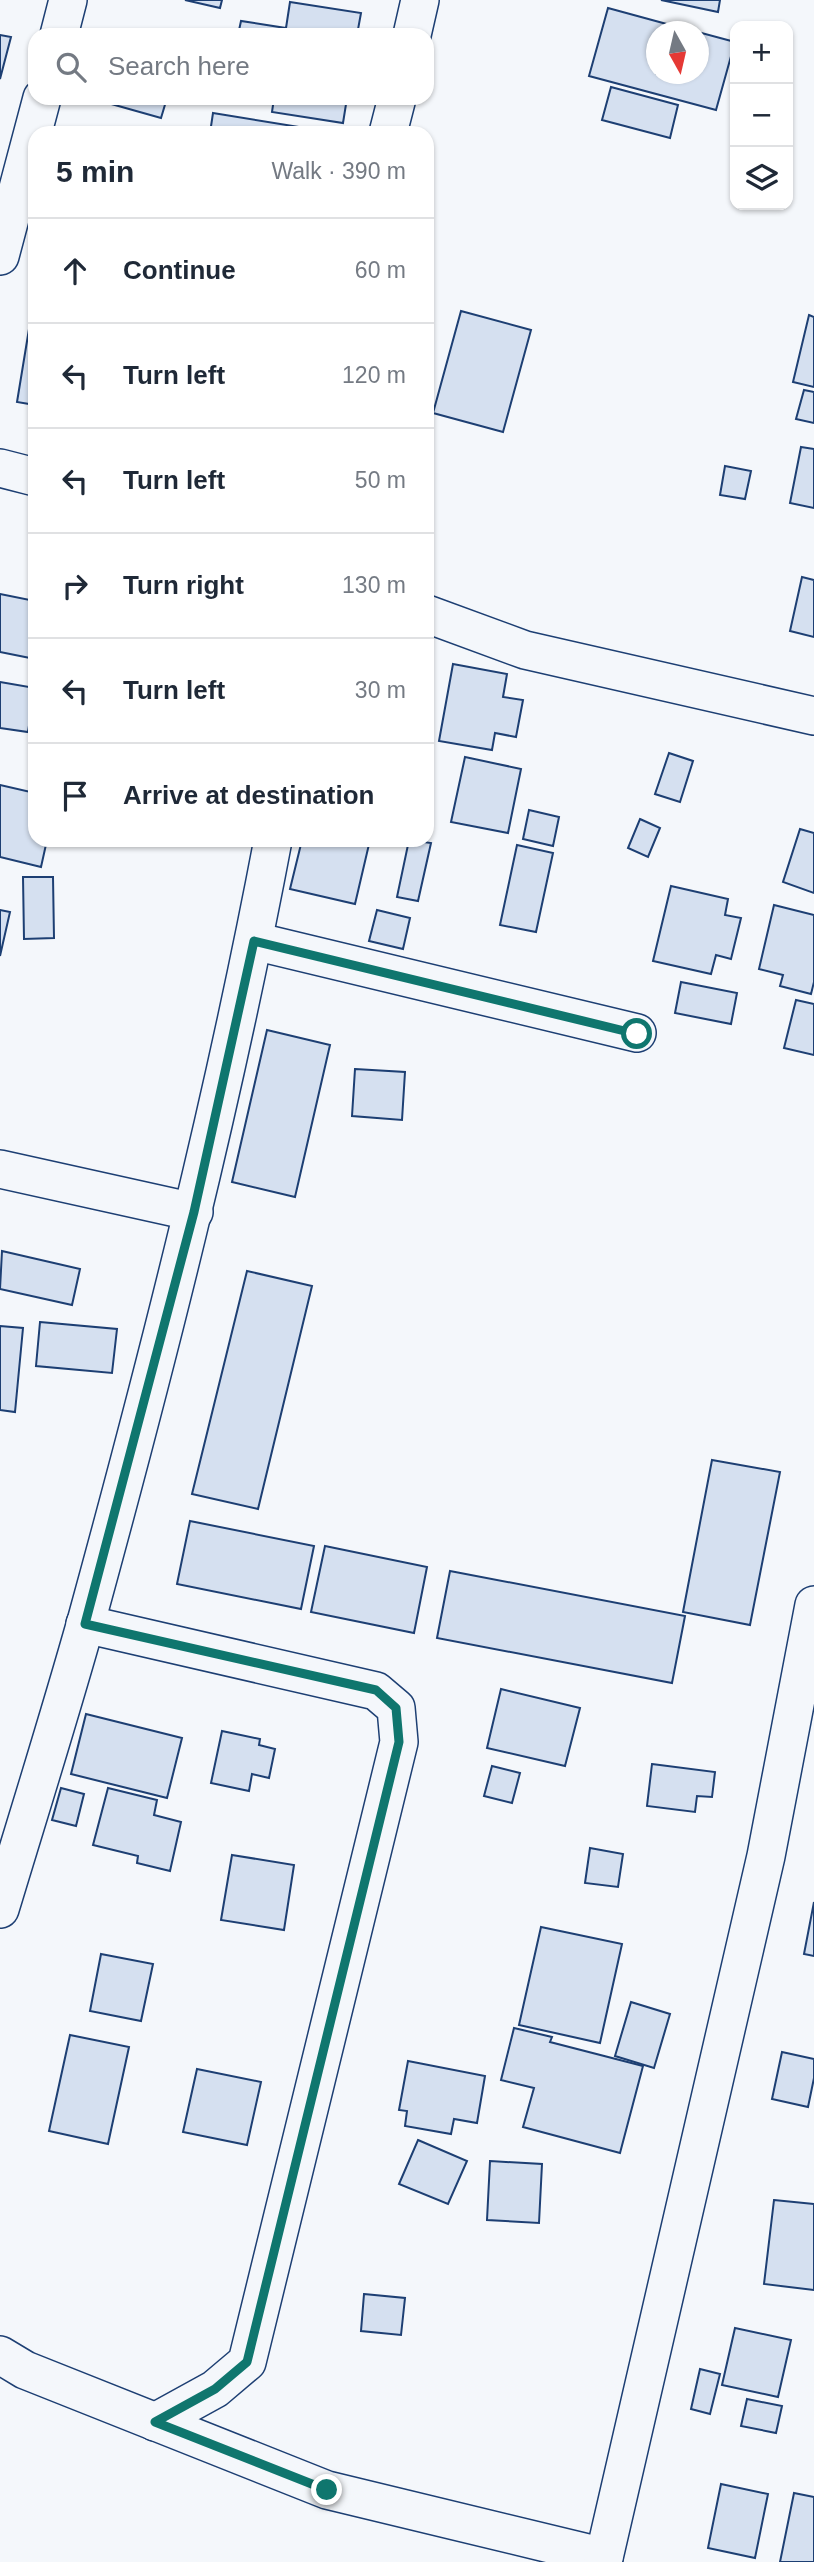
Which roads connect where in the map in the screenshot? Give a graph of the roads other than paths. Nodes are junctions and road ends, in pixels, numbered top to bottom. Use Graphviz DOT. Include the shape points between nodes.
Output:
graph roads {
  1 [pos="68,0"];
  2 [pos="420,0"];
  3 [pos="61,28"];
  4 [pos="414,28"];
  5 [pos="40,105"];
  6 [pos="395,105"];
  7 [pos="35,126"];
  8 [pos="390,126"];
  9 [pos="28,151"];
  10 [pos="0,256"];
  11 [pos="0,468"];
  12 [pos="28,475"];
  13 [pos="434,617"];
  14 [pos="814,716"];
  15 [pos="271,847"];
  16 [pos="254,941"];
  17 [pos="637,1034"];
  18 [pos="0,1169"];
  19 [pos="194,1212"];
  20 [pos="814,1605"];
  21 [pos="85,1624"];
  22 [pos="805,1703"];
  23 [pos="0,1909"];
  24 [pos="0,2355"];
  25 [pos="155,2422"];
  26 [pos="603,2560"];
  1 -- 3 [label="street"];
  2 -- 4 [label="street"];
  5 -- 7 [label="street"];
  6 -- 8 [label="street"];
  9 -- 10 [label="street"];
  11 -- 12 [label="street"];
  13 -- 14 [label="street" via="525,650"];
  15 -- 16 [label="street"];
  16 -- 17 [label="street"];
  16 -- 19 [label="street"];
  18 -- 19 [label="street"];
  19 -- 21 [label="street"];
  20 -- 22 [label="street"];
  21 -- 23 [label="street"];
  21 -- 25 [label="street" via="376,1690 396,1708 397,1719 396,1755 247,2362 215,2389"];
  22 -- 26 [label="street"];
  24 -- 25 [label="street" via="25,2370"];
  25 -- 26 [label="street" via="327,2490"];
}
